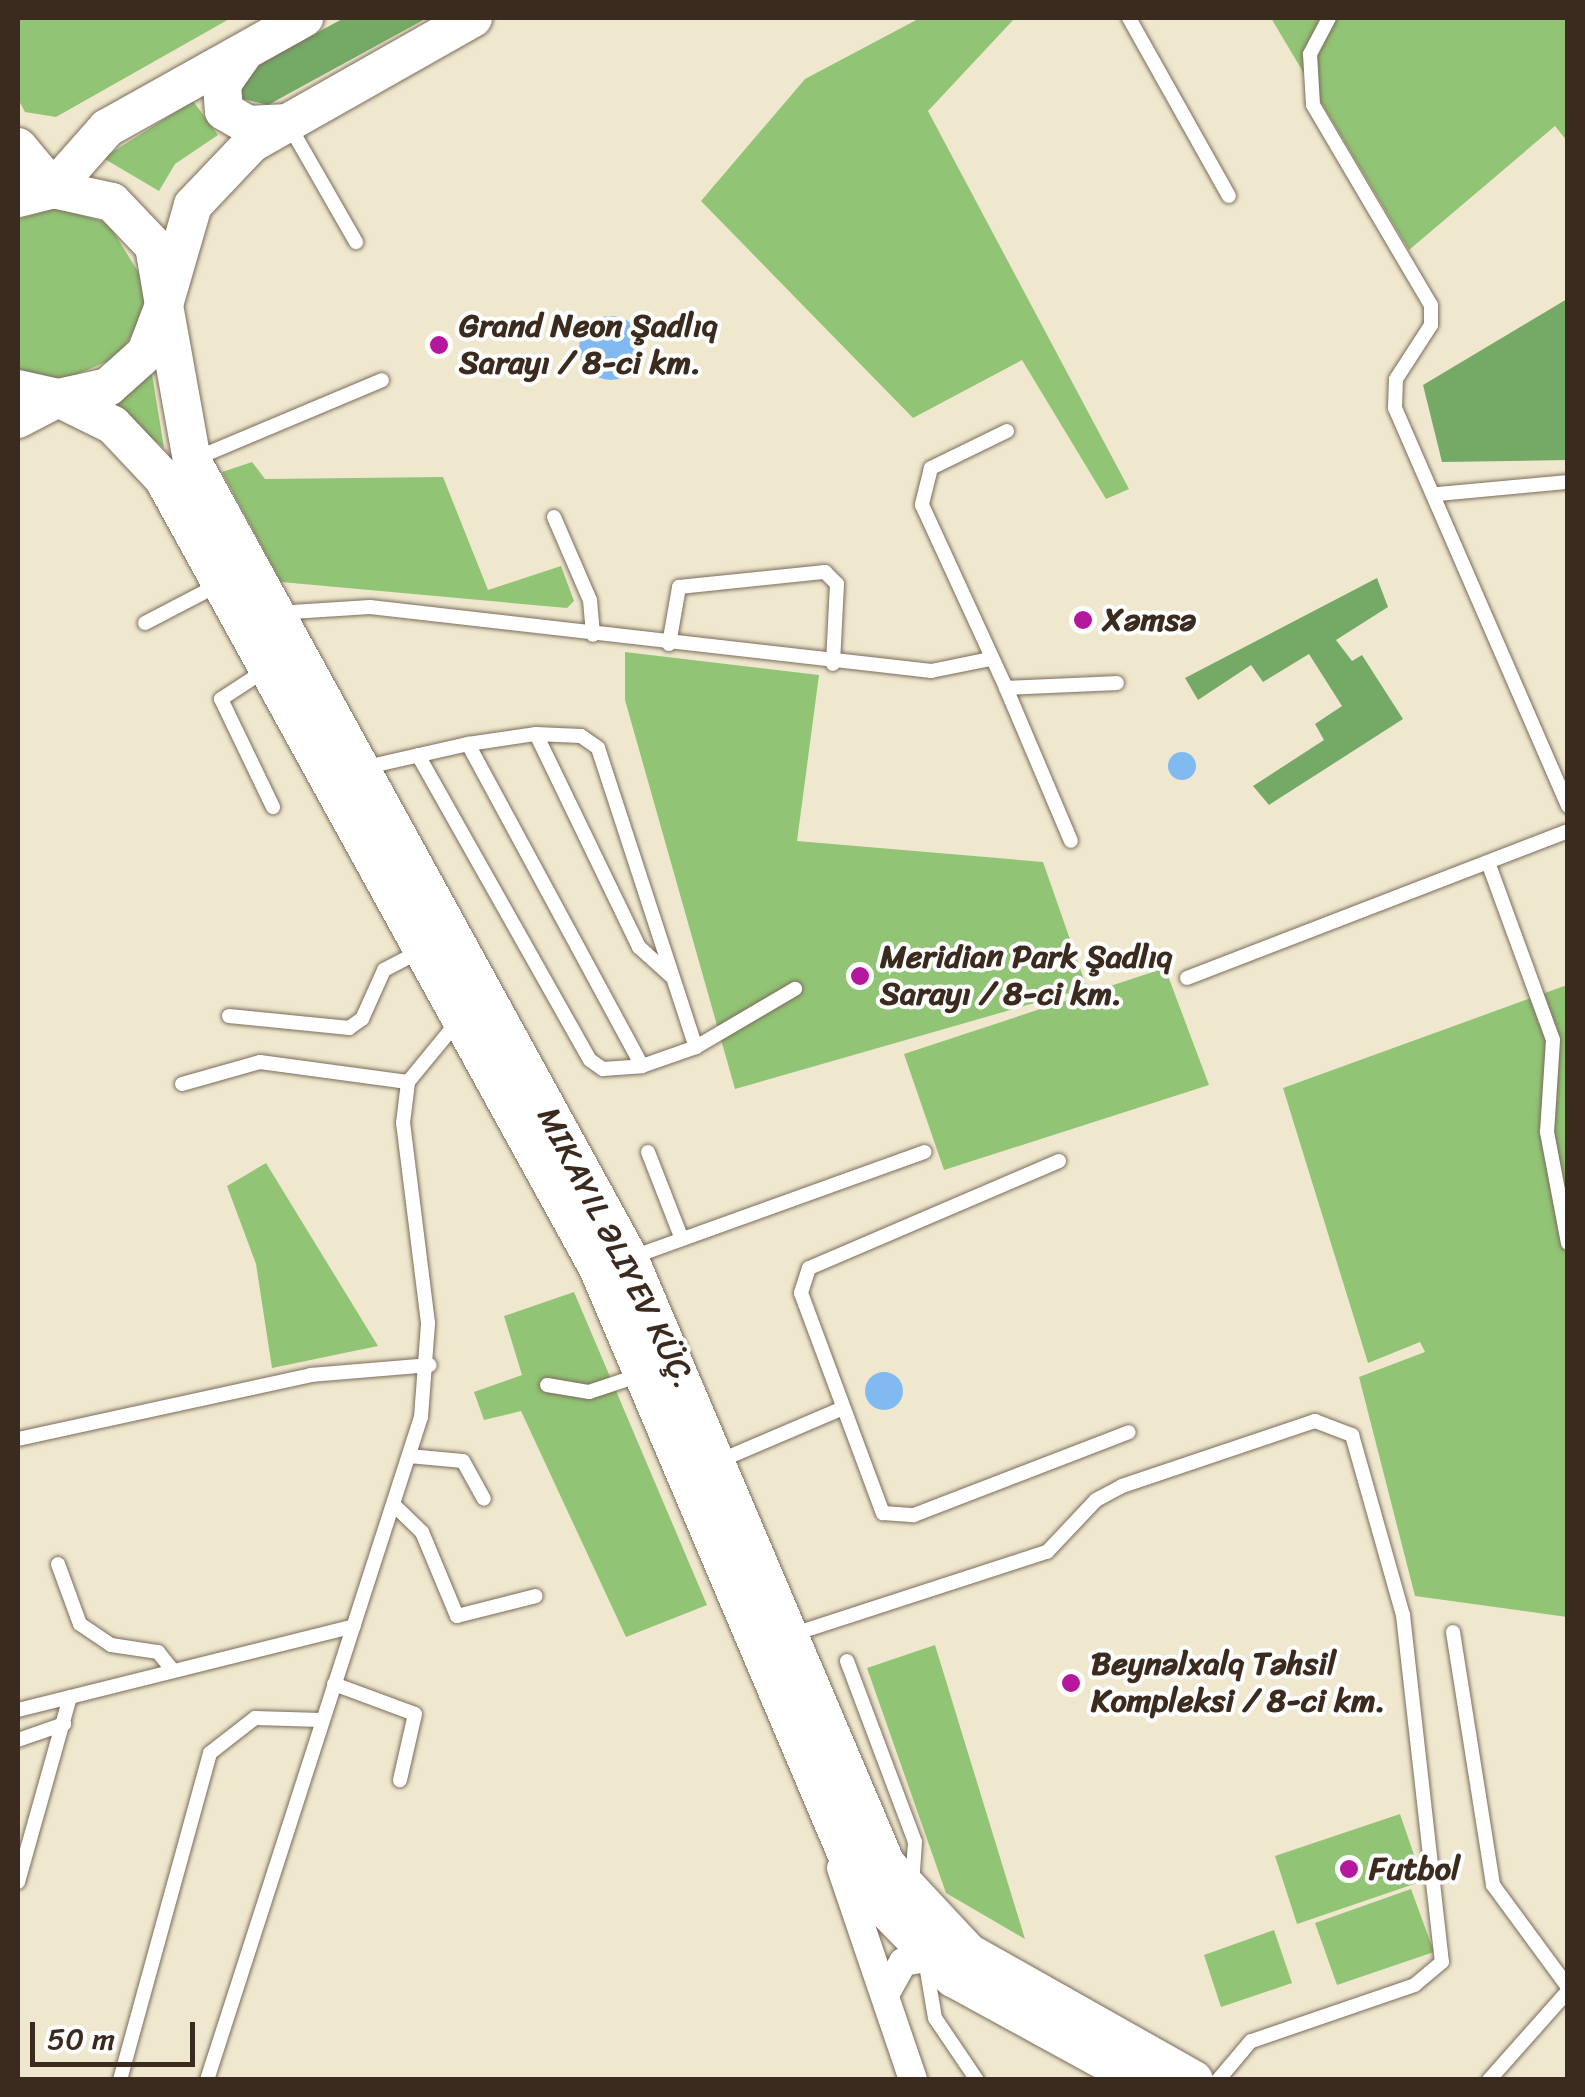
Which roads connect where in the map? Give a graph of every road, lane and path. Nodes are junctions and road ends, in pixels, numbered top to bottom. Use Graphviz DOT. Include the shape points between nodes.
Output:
graph roads {
  1 [pos="304,18"];
  2 [pos="473,18"];
  3 [pos="1129,18"];
  4 [pos="1329,18"];
  5 [pos="248,49"];
  6 [pos="288,122"];
  7 [pos="107,128"];
  8 [pos="18,132"];
  9 [pos="18,147"];
  10 [pos="35,194"];
  11 [pos="1230,196"];
  12 [pos="356,242"];
  13 [pos="164,305"];
  14 [pos="382,380"];
  15 [pos="18,388"];
  16 [pos="58,398"];
  17 [pos="18,418"];
  18 [pos="1007,430"];
  19 [pos="192,460"];
  20 [pos="1568,482"];
  21 [pos="1438,494"];
  22 [pos="554,517"];
  23 [pos="221,584"];
  24 [pos="275,613"];
  25 [pos="145,623"];
  26 [pos="594,635"];
  27 [pos="668,644"];
  28 [pos="990,659"];
  29 [pos="833,664"];
  30 [pos="268,668"];
  31 [pos="1117,683"];
  32 [pos="1006,688"];
  33 [pos="536,734"];
  34 [pos="468,744"];
  35 [pos="418,755"];
  36 [pos="361,768"];
  37 [pos="273,806"];
  38 [pos="1568,806"];
  39 [pos="1568,831"];
  40 [pos="1071,841"];
  41 [pos="1489,865"];
  42 [pos="422,950"];
  43 [pos="673,978"];
  44 [pos="1187,978"];
  45 [pos="795,989"];
  46 [pos="229,1016"];
  47 [pos="461,1016"];
  48 [pos="696,1047"];
  49 [pos="642,1066"];
  50 [pos="408,1082"];
  51 [pos="182,1084"];
  52 [pos="648,1152"];
  53 [pos="925,1152"];
  54 [pos="1059,1160"];
  55 [pos="682,1239"];
  56 [pos="1568,1244"];
  57 [pos="629,1258"];
  58 [pos="430,1365"];
  59 [pos="644,1374"];
  60 [pos="548,1385"];
  61 [pos="843,1408"];
  62 [pos="1129,1432"];
  63 [pos="18,1439"];
  64 [pos="409,1456"];
  65 [pos="719,1461"];
  66 [pos="484,1499"];
  67 [pos="394,1506"];
  68 [pos="58,1564"];
  69 [pos="536,1596"];
  70 [pos="354,1626"];
  71 [pos="1453,1632"];
  72 [pos="789,1636"];
  73 [pos="847,1661"];
  74 [pos="172,1669"];
  75 [pos="334,1684"];
  76 [pos="70,1697"];
  77 [pos="18,1710"];
  78 [pos="322,1720"];
  79 [pos="64,1724"];
  80 [pos="18,1740"];
  81 [pos="400,1780"];
  82 [pos="820,1803"];
  83 [pos="18,1882"];
  84 [pos="898,1908"];
  85 [pos="925,1958"];
  86 [pos="1568,1989"];
  87 [pos="886,1995"];
  88 [pos="120,2080"];
  89 [pos="208,2080"];
  90 [pos="913,2080"];
  91 [pos="977,2080"];
  92 [pos="1139,2080"];
  93 [pos="1194,2080"];
  94 [pos="1218,2080"];
  95 [pos="1488,2080"];
  1 -- 5 [label="main road"];
  2 -- 6 [label="main road"];
  3 -- 11 [label="lane"];
  4 -- 21 [label="lane" via="1310,54 1313,105 1431,304 1431,326 1396,379 1395,408"];
  5 -- 6 [label="main road" via="222,84 224,111 248,125"];
  5 -- 7 [label="main road"];
  6 -- 12 [label="lane"];
  6 -- 13 [label="main road" via="208,182"];
  7 -- 8 [label="main road" via="58,141"];
  7 -- 10 [label="main road"];
  9 -- 10 [label="main road"];
  10 -- 13 [label="main road" via="112,202 136,221 154,246"];
  13 -- 16 [label="main road" via="129,372"];
  13 -- 19 [label="main road"];
  14 -- 19 [label="lane"];
  15 -- 16 [label="main road"];
  16 -- 17 [label="main road"];
  16 -- 23 [label="main road" via="113,425 148,458"];
  18 -- 28 [label="lane" via="931,468 922,484 922,504"];
  19 -- 24 [label="main road"];
  20 -- 21 [label="lane"];
  21 -- 38 [label="lane"];
  22 -- 26 [label="lane" via="590,600"];
  23 -- 25 [label="lane"];
  23 -- 30 [label="main road"];
  24 -- 26 [label="lane" via="370,607"];
  24 -- 36 [label="main road"];
  26 -- 27 [label="lane"];
  27 -- 29 [label="lane"];
  27 -- 29 [label="lane" via="680,587 826,572 837,584"];
  28 -- 29 [label="lane" via="931,670"];
  28 -- 32 [label="lane"];
  30 -- 37 [label="lane" via="222,699"];
  30 -- 42 [label="main road"];
  31 -- 32 [label="lane"];
  32 -- 40 [label="lane"];
  33 -- 34 [label="lane"];
  33 -- 43 [label="lane" via="640,947"];
  33 -- 43 [label="lane" via="580,736 598,748"];
  34 -- 35 [label="lane"];
  34 -- 49 [label="lane"];
  35 -- 36 [label="lane"];
  35 -- 49 [label="lane" via="590,1060 603,1069"];
  36 -- 57 [label="main road"];
  39 -- 41 [label="lane"];
  41 -- 44 [label="lane"];
  41 -- 56 [label="lane" via="1553,1040 1547,1132"];
  42 -- 46 [label="lane" via="384,970 362,1020 348,1028"];
  42 -- 47 [label="main road"];
  43 -- 48 [label="lane"];
  45 -- 48 [label="lane"];
  47 -- 50 [label="lane"];
  47 -- 59 [label="main road" via="598,1268"];
  48 -- 49 [label="lane"];
  50 -- 51 [label="lane" via="260,1062"];
  50 -- 58 [label="lane" via="403,1123"];
  52 -- 55 [label="lane"];
  53 -- 55 [label="lane"];
  54 -- 61 [label="lane" via="809,1268 801,1293"];
  55 -- 57 [label="lane"];
  57 -- 65 [label="main road"];
  58 -- 63 [label="lane" via="311,1375"];
  58 -- 64 [label="lane"];
  59 -- 60 [label="lane" via="589,1392"];
  59 -- 82 [label="main road"];
  61 -- 62 [label="lane" via="883,1513 899,1519"];
  61 -- 65 [label="lane"];
  64 -- 66 [label="lane" via="464,1461"];
  64 -- 67 [label="lane"];
  65 -- 72 [label="main road"];
  67 -- 69 [label="lane" via="422,1532 457,1616"];
  67 -- 70 [label="lane"];
  68 -- 74 [label="lane" via="80,1624 111,1645 158,1652"];
  70 -- 74 [label="lane"];
  70 -- 75 [label="lane"];
  71 -- 86 [label="lane" via="1493,1886"];
  72 -- 84 [label="main road" via="886,1864"];
  72 -- 94 [label="lane" via="1047,1552 1122,1486 1315,1421 1352,1436 1403,1614 1442,1962 1414,1986 1251,2041"];
  73 -- 84 [label="lane" via="915,1842"];
  74 -- 76 [label="lane"];
  75 -- 78 [label="lane"];
  75 -- 81 [label="lane" via="415,1714"];
  76 -- 77 [label="lane"];
  76 -- 79 [label="lane"];
  78 -- 88 [label="lane" via="255,1718 210,1753"];
  78 -- 89 [label="lane"];
  79 -- 80 [label="lane"];
  79 -- 83 [label="lane"];
  82 -- 84 [label="main road"];
  82 -- 87 [label="street"];
  84 -- 85 [label="main road"];
  84 -- 87 [label="street"];
  84 -- 93 [label="main road" via="1004,1976"];
  85 -- 87 [label="street" via="903,1962"];
  85 -- 91 [label="lane" via="935,2018"];
  85 -- 92 [label="main road"];
  86 -- 95 [label="lane"];
  87 -- 90 [label="street"];
}
